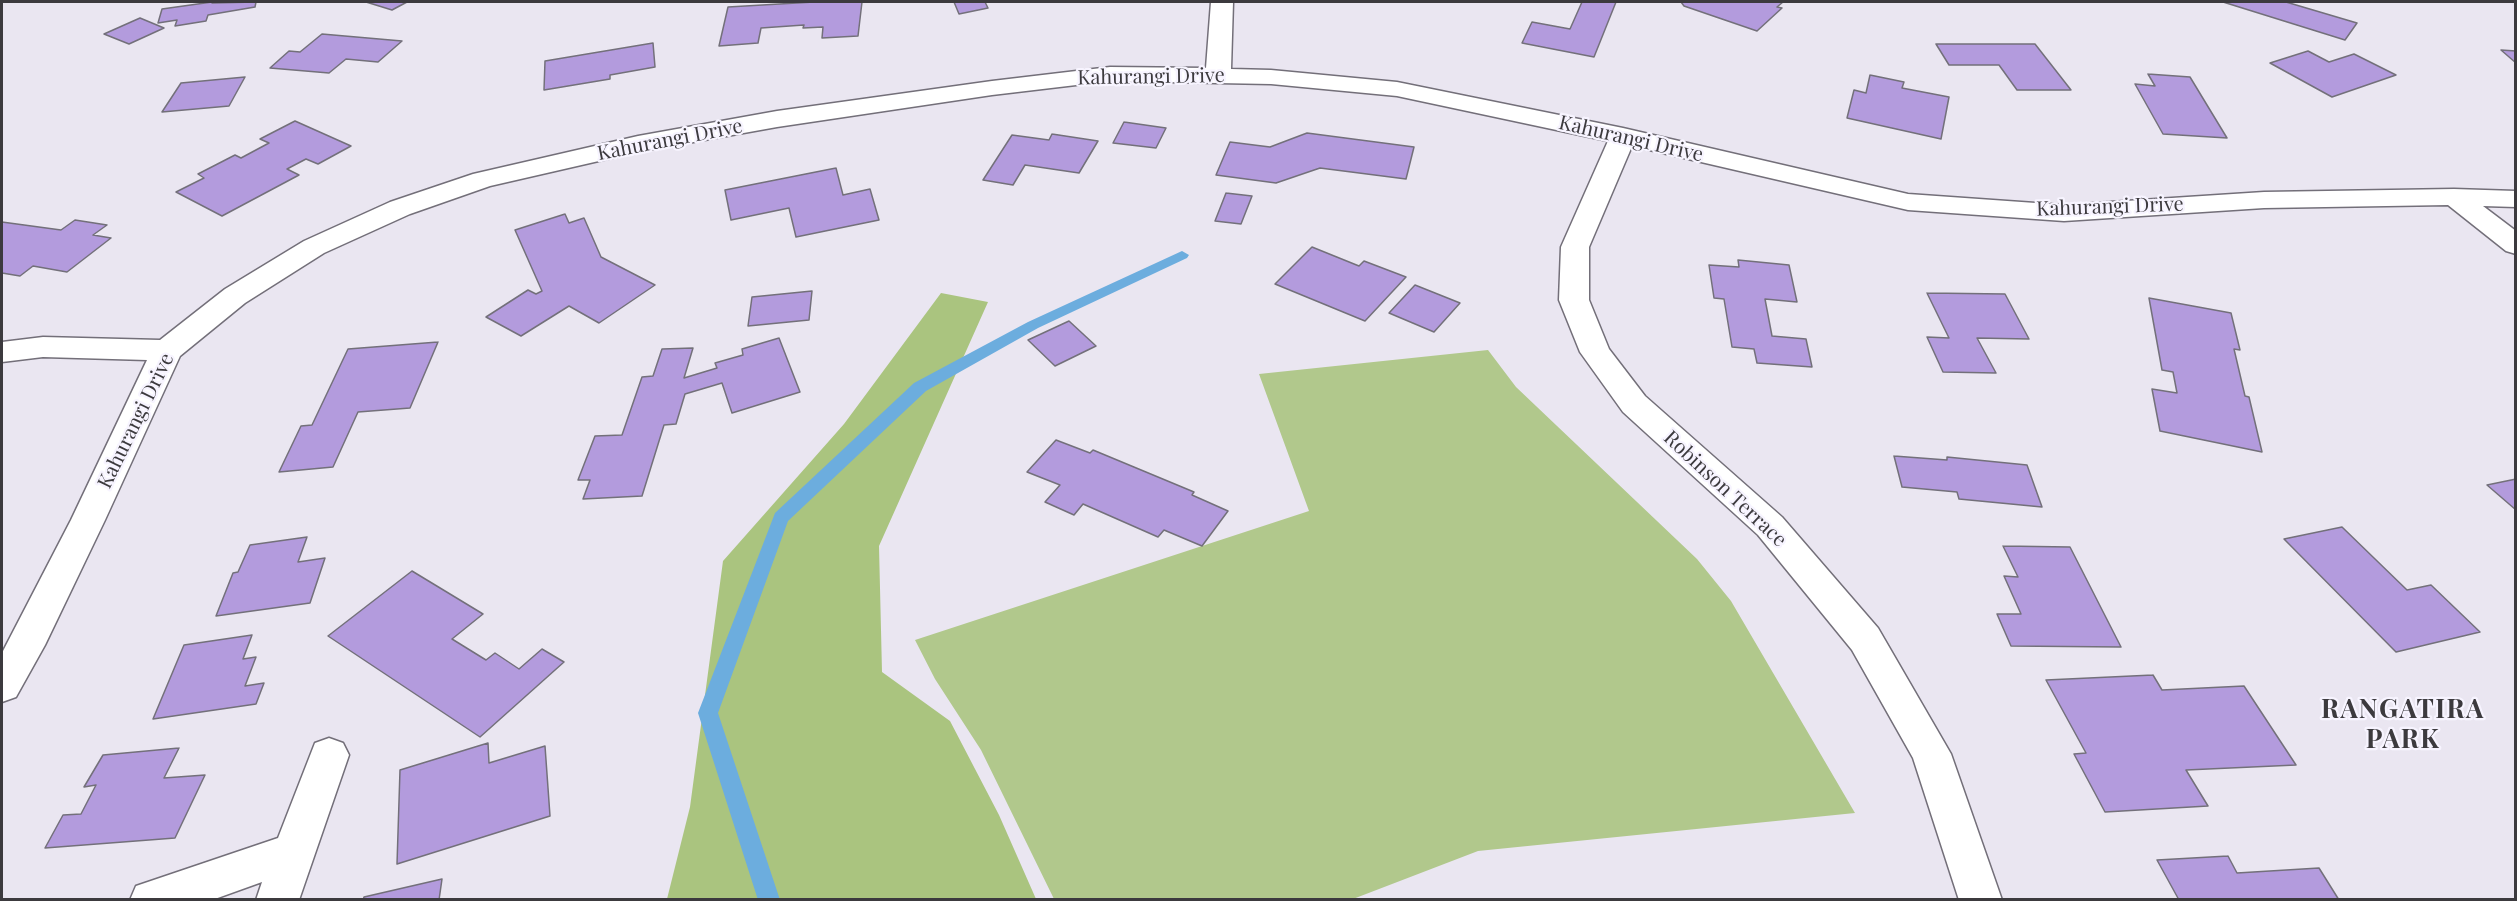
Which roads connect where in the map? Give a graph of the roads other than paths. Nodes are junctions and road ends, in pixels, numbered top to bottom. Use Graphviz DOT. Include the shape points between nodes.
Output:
graph roads {
  1 [pos="1222,2"];
  2 [pos="1218,76"];
  3 [pos="1623,136"];
  4 [pos="2454,197"];
  5 [pos="2516,199"];
  6 [pos="2516,245"];
  7 [pos="167,350"];
  8 [pos="2,352"];
  9 [pos="2,686"];
  10 [pos="329,754"];
  11 [pos="294,852"];
  12 [pos="151,900"];
  13 [pos="277,900"];
  14 [pos="1981,900"];
  1 -- 2 [label="street"];
  2 -- 3 [label="street, Kahurangi Drive" via="1397,89"];
  2 -- 7 [label="street, Kahurangi Drive" via="1110,74 992,88 777,119 650,142 482,180 400,208 314,247 235,296"];
  3 -- 4 [label="street, Kahurangi Drive" via="1919,203 2064,213 2264,200"];
  3 -- 14 [label="street, Robinson Terrace" via="1575,248 1574,300 1595,352 1634,404 1770,526 1864,639 1931,754"];
  4 -- 5 [label="street, Kahurangi Drive"];
  4 -- 6 [label="street"];
  7 -- 8 [label="street" via="43,347"];
  7 -- 9 [label="street, Kahurangi Drive" via="88,520"];
  10 -- 11 [label="street"];
  11 -- 12 [label="street"];
  11 -- 13 [label="street"];
}
